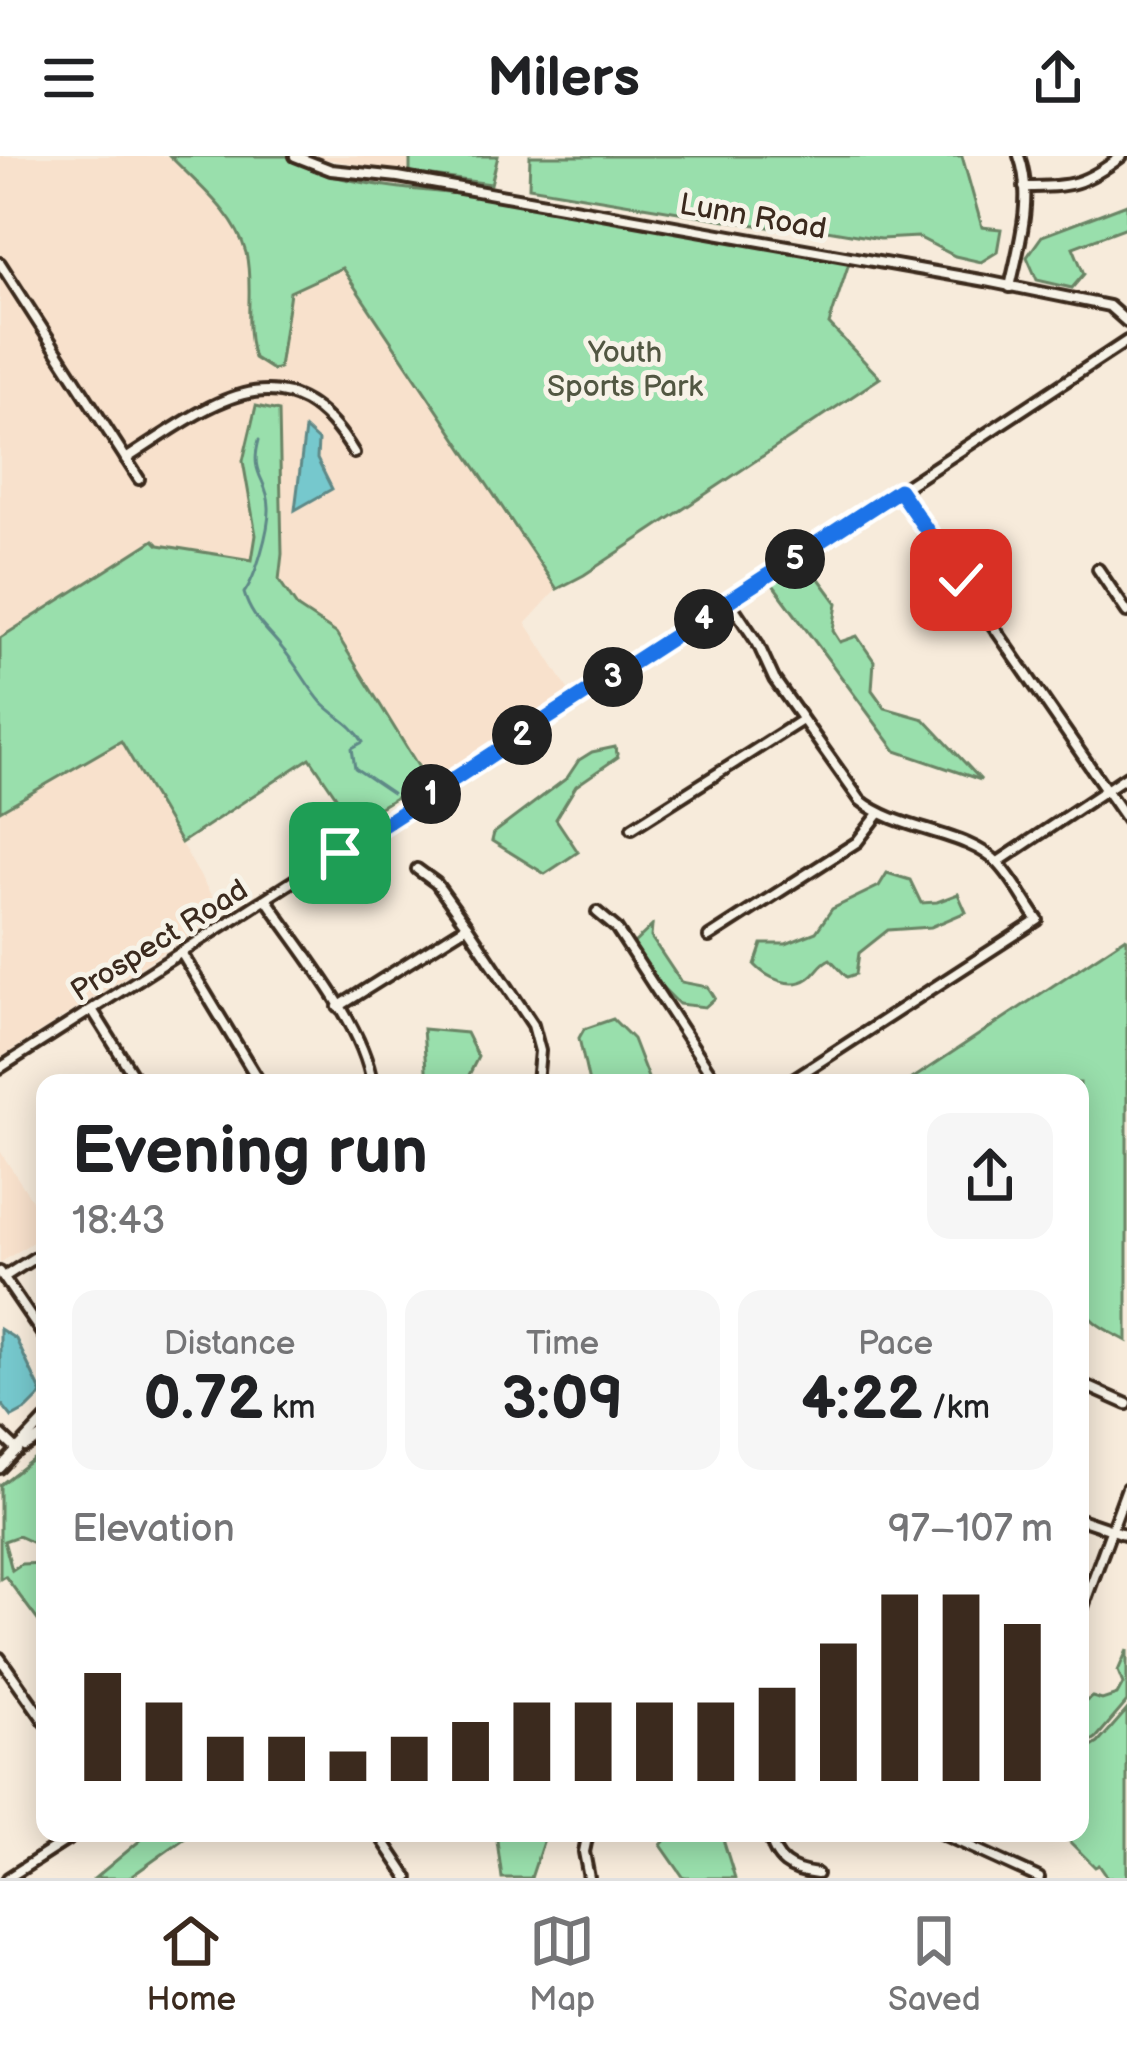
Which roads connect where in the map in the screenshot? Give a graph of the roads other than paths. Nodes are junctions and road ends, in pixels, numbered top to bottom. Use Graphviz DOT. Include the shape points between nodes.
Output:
graph roads {
  1 [pos="295,156"];
  2 [pos="1018,156"];
  3 [pos="1122,156"];
  4 [pos="1024,187"];
  5 [pos="0,263"];
  6 [pos="1010,287"];
  7 [pos="1127,322"];
  8 [pos="1127,341"];
  9 [pos="354,453"];
  10 [pos="126,459"];
  11 [pos="139,479"];
  12 [pos="899,490"];
  13 [pos="1098,569"];
  14 [pos="730,602"];
  15 [pos="1127,612"];
  16 [pos="802,720"];
  17 [pos="1127,776"];
  18 [pos="1106,790"];
  19 [pos="878,815"];
  20 [pos="1127,820"];
  21 [pos="632,828"];
  22 [pos="998,862"];
  23 [pos="417,869"];
  24 [pos="267,900"];
  25 [pos="597,912"];
  26 [pos="467,926"];
  27 [pos="709,938"];
  28 [pos="182,954"];
  29 [pos="338,1007"];
  30 [pos="93,1011"];
  31 [pos="0,1068"];
  32 [pos="132,1074"];
  33 [pos="255,1074"];
  34 [pos="371,1074"];
  35 [pos="538,1074"];
  36 [pos="711,1074"];
  37 [pos="801,1074"];
  38 [pos="36,1256"];
  39 [pos="2,1275"];
  40 [pos="36,1326"];
  41 [pos="1089,1387"];
  42 [pos="1127,1404"];
  43 [pos="36,1430"];
  44 [pos="0,1434"];
  45 [pos="36,1440"];
  46 [pos="18,1450"];
  47 [pos="0,1468"];
  48 [pos="1127,1488"];
  49 [pos="1089,1522"];
  50 [pos="1112,1530"];
  51 [pos="1127,1535"];
  52 [pos="1089,1592"];
  53 [pos="0,1658"];
  54 [pos="36,1709"];
  55 [pos="65,1842"];
  56 [pos="384,1842"];
  57 [pos="586,1842"];
  58 [pos="773,1842"];
  59 [pos="960,1842"];
  60 [pos="817,1874"];
  61 [pos="8,1878"];
  62 [pos="408,1878"];
  63 [pos="590,1878"];
  64 [pos="1039,1878"];
  1 -- 6 [label="street, Lunn Road" via="331,170"];
  2 -- 4 [label="street"];
  3 -- 4 [label="street" via="1072,187"];
  4 -- 6 [label="street"];
  5 -- 10 [label="street"];
  6 -- 7 [label="street, Lunn Road" via="1109,306"];
  8 -- 12 [label="street, Prospect Road"];
  9 -- 10 [label="street" via="314,406 261,391 217,401"];
  10 -- 11 [label="street"];
  12 -- 14 [label="street, Prospect Road"];
  12 -- 18 [label="street"];
  13 -- 15 [label="street"];
  14 -- 16 [label="street"];
  14 -- 24 [label="street, Prospect Road"];
  16 -- 19 [label="street"];
  16 -- 21 [label="street"];
  17 -- 18 [label="street"];
  18 -- 20 [label="street"];
  18 -- 22 [label="street"];
  19 -- 22 [label="street"];
  19 -- 27 [label="street" via="856,842"];
  22 -- 37 [label="street" via="1038,920"];
  23 -- 26 [label="street"];
  24 -- 28 [label="street, Prospect Road"];
  24 -- 29 [label="street"];
  25 -- 36 [label="street" via="616,928"];
  26 -- 29 [label="street"];
  26 -- 35 [label="street" via="533,1025"];
  28 -- 30 [label="street, Prospect Road"];
  28 -- 33 [label="street"];
  29 -- 34 [label="street"];
  30 -- 31 [label="street, Prospect Road"];
  30 -- 32 [label="street"];
  38 -- 39 [label="street"];
  39 -- 40 [label="street"];
  41 -- 42 [label="street"];
  43 -- 46 [label="street"];
  44 -- 46 [label="street"];
  45 -- 46 [label="street"];
  46 -- 47 [label="street"];
  48 -- 50 [label="street"];
  49 -- 50 [label="street"];
  50 -- 51 [label="street"];
  50 -- 52 [label="street"];
  53 -- 54 [label="street"];
  55 -- 61 [label="street"];
  56 -- 62 [label="street"];
  57 -- 63 [label="street"];
  58 -- 60 [label="street" via="794,1871"];
  59 -- 64 [label="street"];
}
